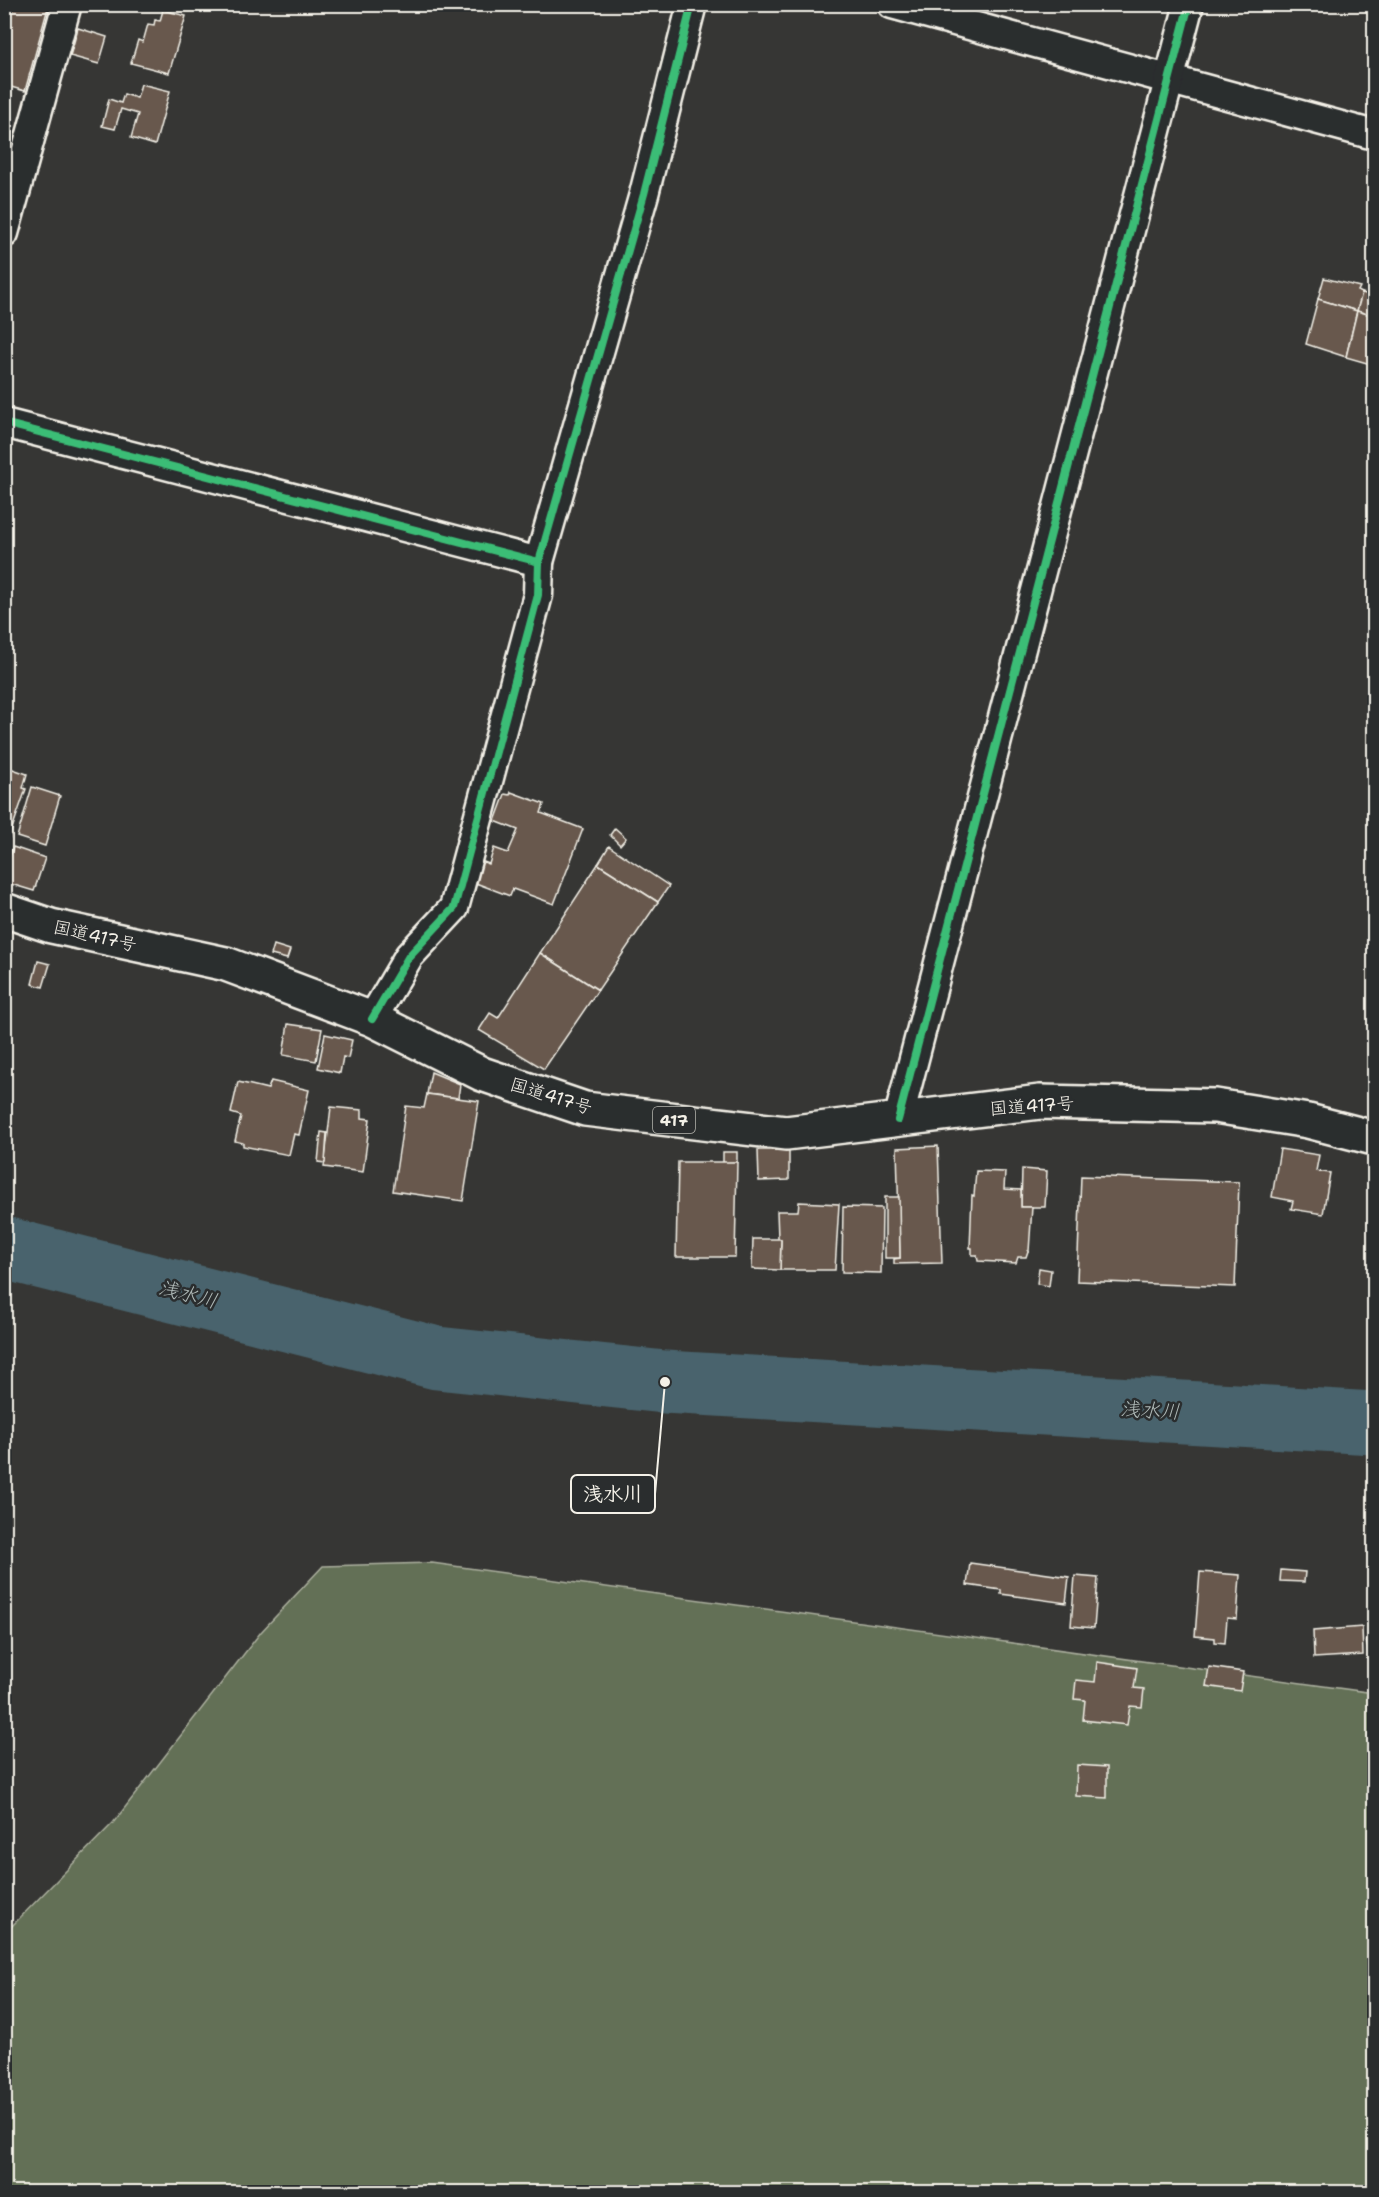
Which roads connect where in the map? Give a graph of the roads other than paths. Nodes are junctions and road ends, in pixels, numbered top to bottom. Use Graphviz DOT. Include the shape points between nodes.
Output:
graph roads {
  1 [pos="67,4"];
  2 [pos="692,4"];
  3 [pos="892,4"];
  4 [pos="1189,4"];
  5 [pos="1169,78"];
  6 [pos="1374,135"];
  7 [pos="4,233"];
  8 [pos="4,423"];
  9 [pos="539,562"];
  10 [pos="4,910"];
  11 [pos="372,1019"];
  12 [pos="898,1120"];
  13 [pos="1374,1138"];
  1 -- 7 [label="street"];
  2 -- 9 [label="street" via="644,194"];
  3 -- 5 [label="street"];
  4 -- 5 [label="street"];
  5 -- 6 [label="street"];
  5 -- 12 [label="street"];
  8 -- 9 [label="street"];
  9 -- 11 [label="street" via="538,595 454,908 409,956"];
  10 -- 11 [label="highway, 国道417号 / 417" via="51,926 226,964"];
  11 -- 12 [label="highway, 国道417号 / 417" via="482,1074 585,1110 786,1133"];
  12 -- 13 [label="highway, 国道417号 / 417" via="1040,1102 1215,1106 1308,1121"];
}
